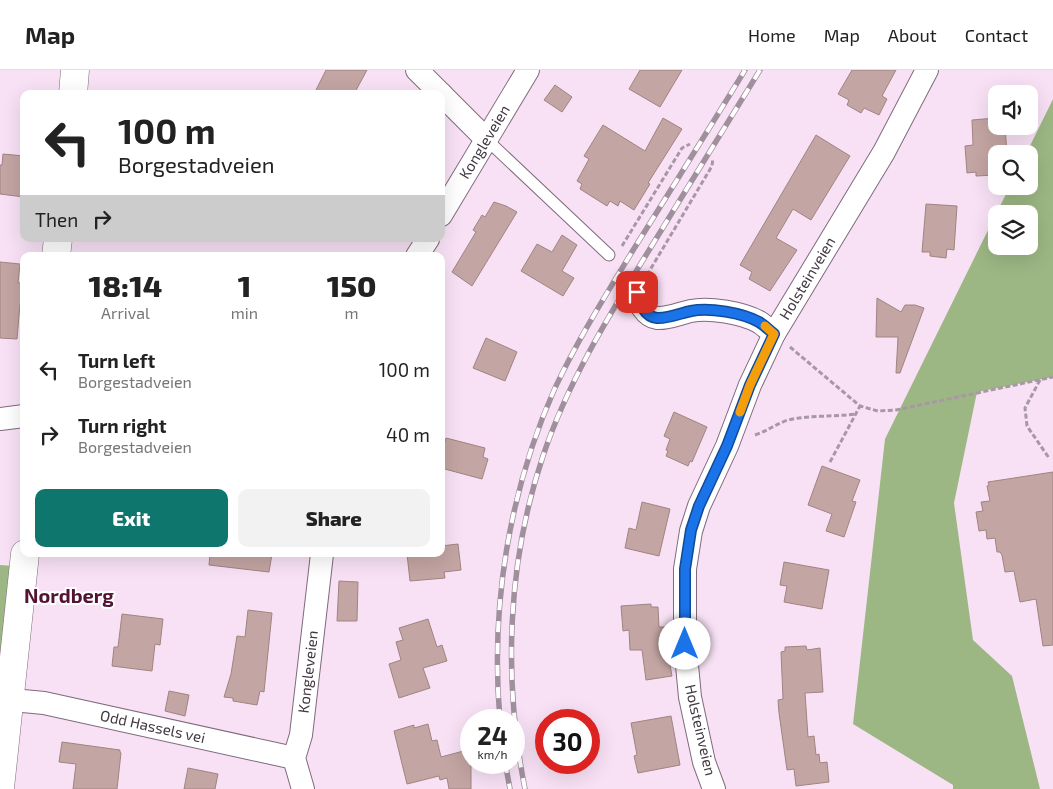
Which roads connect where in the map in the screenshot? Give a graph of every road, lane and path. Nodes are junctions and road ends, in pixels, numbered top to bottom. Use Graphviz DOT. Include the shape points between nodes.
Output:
graph roads {
  1 [pos="75,70"];
  2 [pos="417,70"];
  3 [pos="528,70"];
  4 [pos="927,70"];
  5 [pos="73,90"];
  6 [pos="437,90"];
  7 [pos="445,98"];
  8 [pos="486,139"];
  9 [pos="690,144"];
  10 [pos="713,158"];
  11 [pos="445,209"];
  12 [pos="609,255"];
  13 [pos="637,292"];
  14 [pos="774,334"];
  15 [pos="1053,377"];
  16 [pos="1040,380"];
  17 [pos="860,406"];
  18 [pos="856,414"];
  19 [pos="20,416"];
  20 [pos="0,419"];
  21 [pos="727,446"];
  22 [pos="1049,458"];
  23 [pos="830,462"];
  24 [pos="26,557"];
  25 [pos="322,557"];
  26 [pos="10,697"];
  27 [pos="294,758"];
  28 [pos="0,788"];
  29 [pos="303,789"];
  30 [pos="714,789"];
  1 -- 5 [label="street"];
  2 -- 6 [label="street"];
  3 -- 8 [label="street, Kongleveien"];
  4 -- 14 [label="street, Holsteinveien" via="884,152"];
  7 -- 8 [label="street"];
  8 -- 11 [label="street, Kongleveien"];
  8 -- 12 [label="lane"];
  9 -- 12 [label="path" via="682,148 619,252"];
  10 -- 13 [label="path" via="712,166"];
  13 -- 14 [label="street" via="638,300 650,316 658,318 699,309 734,313 759,322"];
  14 -- 17 [label="path"];
  14 -- 21 [label="street, Holsteinveien"];
  15 -- 16 [label="path"];
  16 -- 17 [label="path" via="896,410 878,411"];
  16 -- 22 [label="path" via="1025,408 1026,426"];
  17 -- 18 [label="path"];
  18 -- 21 [label="path" via="790,420"];
  18 -- 23 [label="path"];
  19 -- 20 [label="street"];
  21 -- 30 [label="street, Holsteinveien" via="699,506 691,530 685,569 685,644 690,697 704,762"];
  24 -- 26 [label="street"];
  25 -- 27 [label="street, Kongleveien" via="301,735"];
  26 -- 27 [label="street, Odd Hassels vei"];
  26 -- 28 [label="street"];
  27 -- 29 [label="street"];
}
